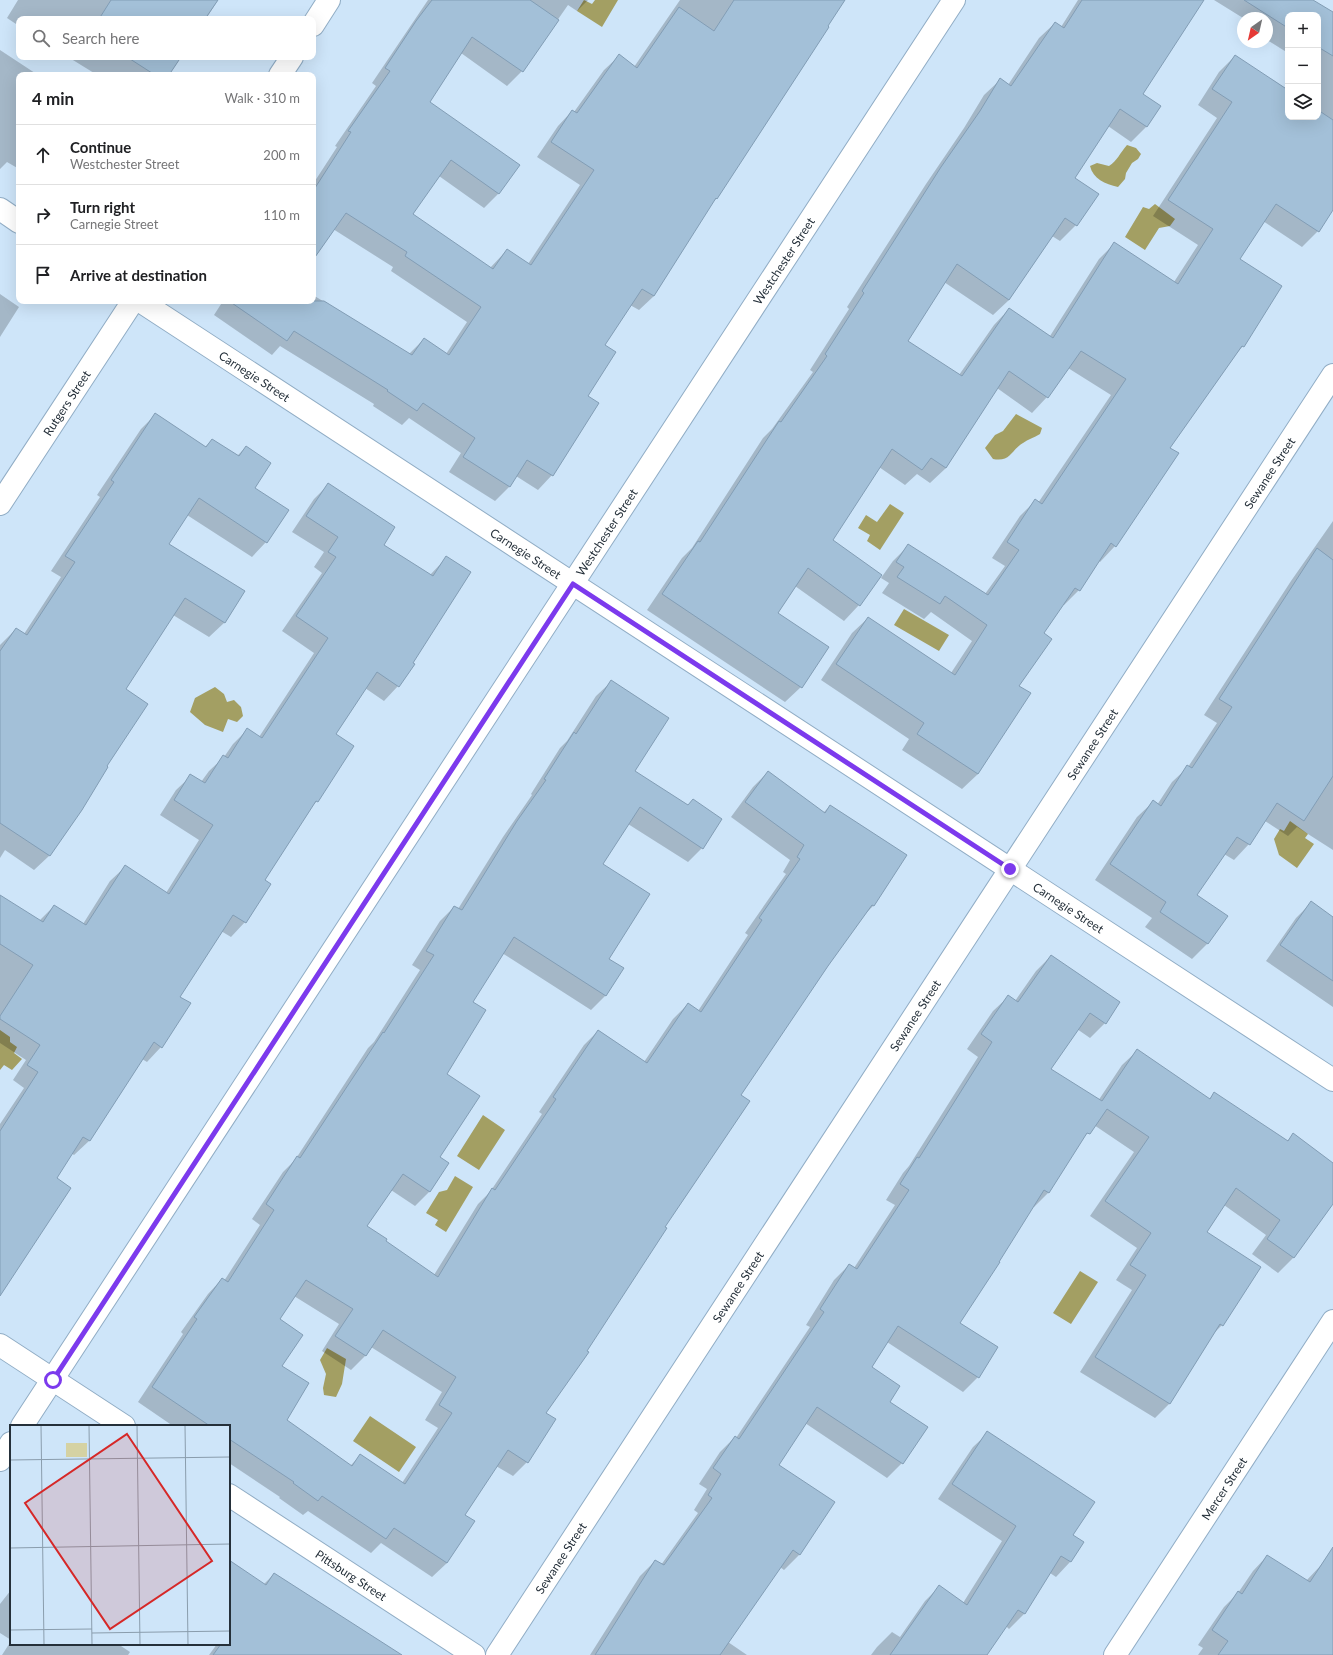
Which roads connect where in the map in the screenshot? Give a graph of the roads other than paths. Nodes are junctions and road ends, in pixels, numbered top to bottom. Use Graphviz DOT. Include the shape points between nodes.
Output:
graph roads {
  1 [pos="329,0"];
  2 [pos="954,0"];
  3 [pos="316,20"];
  4 [pos="290,60"];
  5 [pos="282,72"];
  6 [pos="0,209"];
  7 [pos="16,220"];
  8 [pos="131,304"];
  9 [pos="145,304"];
  10 [pos="1333,375"];
  11 [pos="0,504"];
  12 [pos="573,584"];
  13 [pos="1010,869"];
  14 [pos="1333,1080"];
  15 [pos="1333,1321"];
  16 [pos="0,1345"];
  17 [pos="53,1380"];
  18 [pos="23,1425"];
  19 [pos="122,1425"];
  20 [pos="10,1445"];
  21 [pos="0,1460"];
  22 [pos="230,1496"];
  23 [pos="474,1655"];
  24 [pos="497,1655"];
  25 [pos="1115,1655"];
  1 -- 3 [label="street"];
  2 -- 12 [label="street, Westchester Street"];
  4 -- 5 [label="street"];
  6 -- 7 [label="street"];
  8 -- 11 [label="street, Rutgers Street"];
  9 -- 12 [label="street, Carnegie Street"];
  10 -- 13 [label="street, Sewanee Street"];
  12 -- 13 [label="street, Carnegie Street"];
  12 -- 17 [label="street, Westchester Street"];
  13 -- 14 [label="street, Carnegie Street"];
  13 -- 24 [label="street, Sewanee Street"];
  15 -- 25 [label="street, Mercer Street"];
  16 -- 17 [label="street"];
  17 -- 18 [label="street, Westchester Street"];
  17 -- 19 [label="street"];
  20 -- 21 [label="street"];
  22 -- 23 [label="street, Pittsburg Street"];
}
